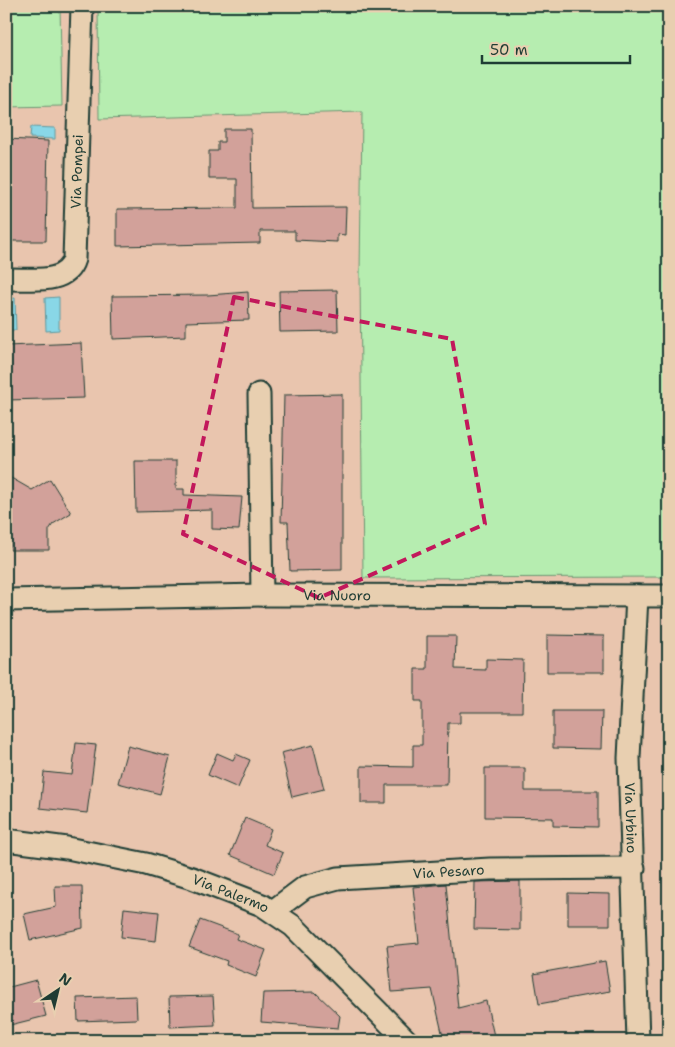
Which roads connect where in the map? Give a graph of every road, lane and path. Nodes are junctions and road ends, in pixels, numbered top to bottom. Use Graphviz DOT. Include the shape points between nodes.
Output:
graph roads {
  1 [pos="82,6"];
  2 [pos="6,279"];
  3 [pos="259,394"];
  4 [pos="262,595"];
  5 [pos="637,596"];
  6 [pos="669,596"];
  7 [pos="6,600"];
  8 [pos="6,840"];
  9 [pos="634,868"];
  10 [pos="273,911"];
  11 [pos="407,1041"];
  12 [pos="638,1041"];
  1 -- 2 [label="street, Via Pompei" via="74,259 69,271 60,277"];
  3 -- 4 [label="street"];
  4 -- 5 [label="street, Via Nuoro"];
  4 -- 7 [label="street, Via Nuoro"];
  5 -- 6 [label="street, Via Nuoro"];
  5 -- 9 [label="street, Via Urbino" via="630,758"];
  8 -- 10 [label="street, Via Palermo" via="91,852 146,864 251,900"];
  9 -- 10 [label="street, Via Pesaro" via="490,868 338,878 305,887"];
  9 -- 12 [label="street, Via Urbino"];
  10 -- 11 [label="street, Via Palermo" via="322,954"];
}
